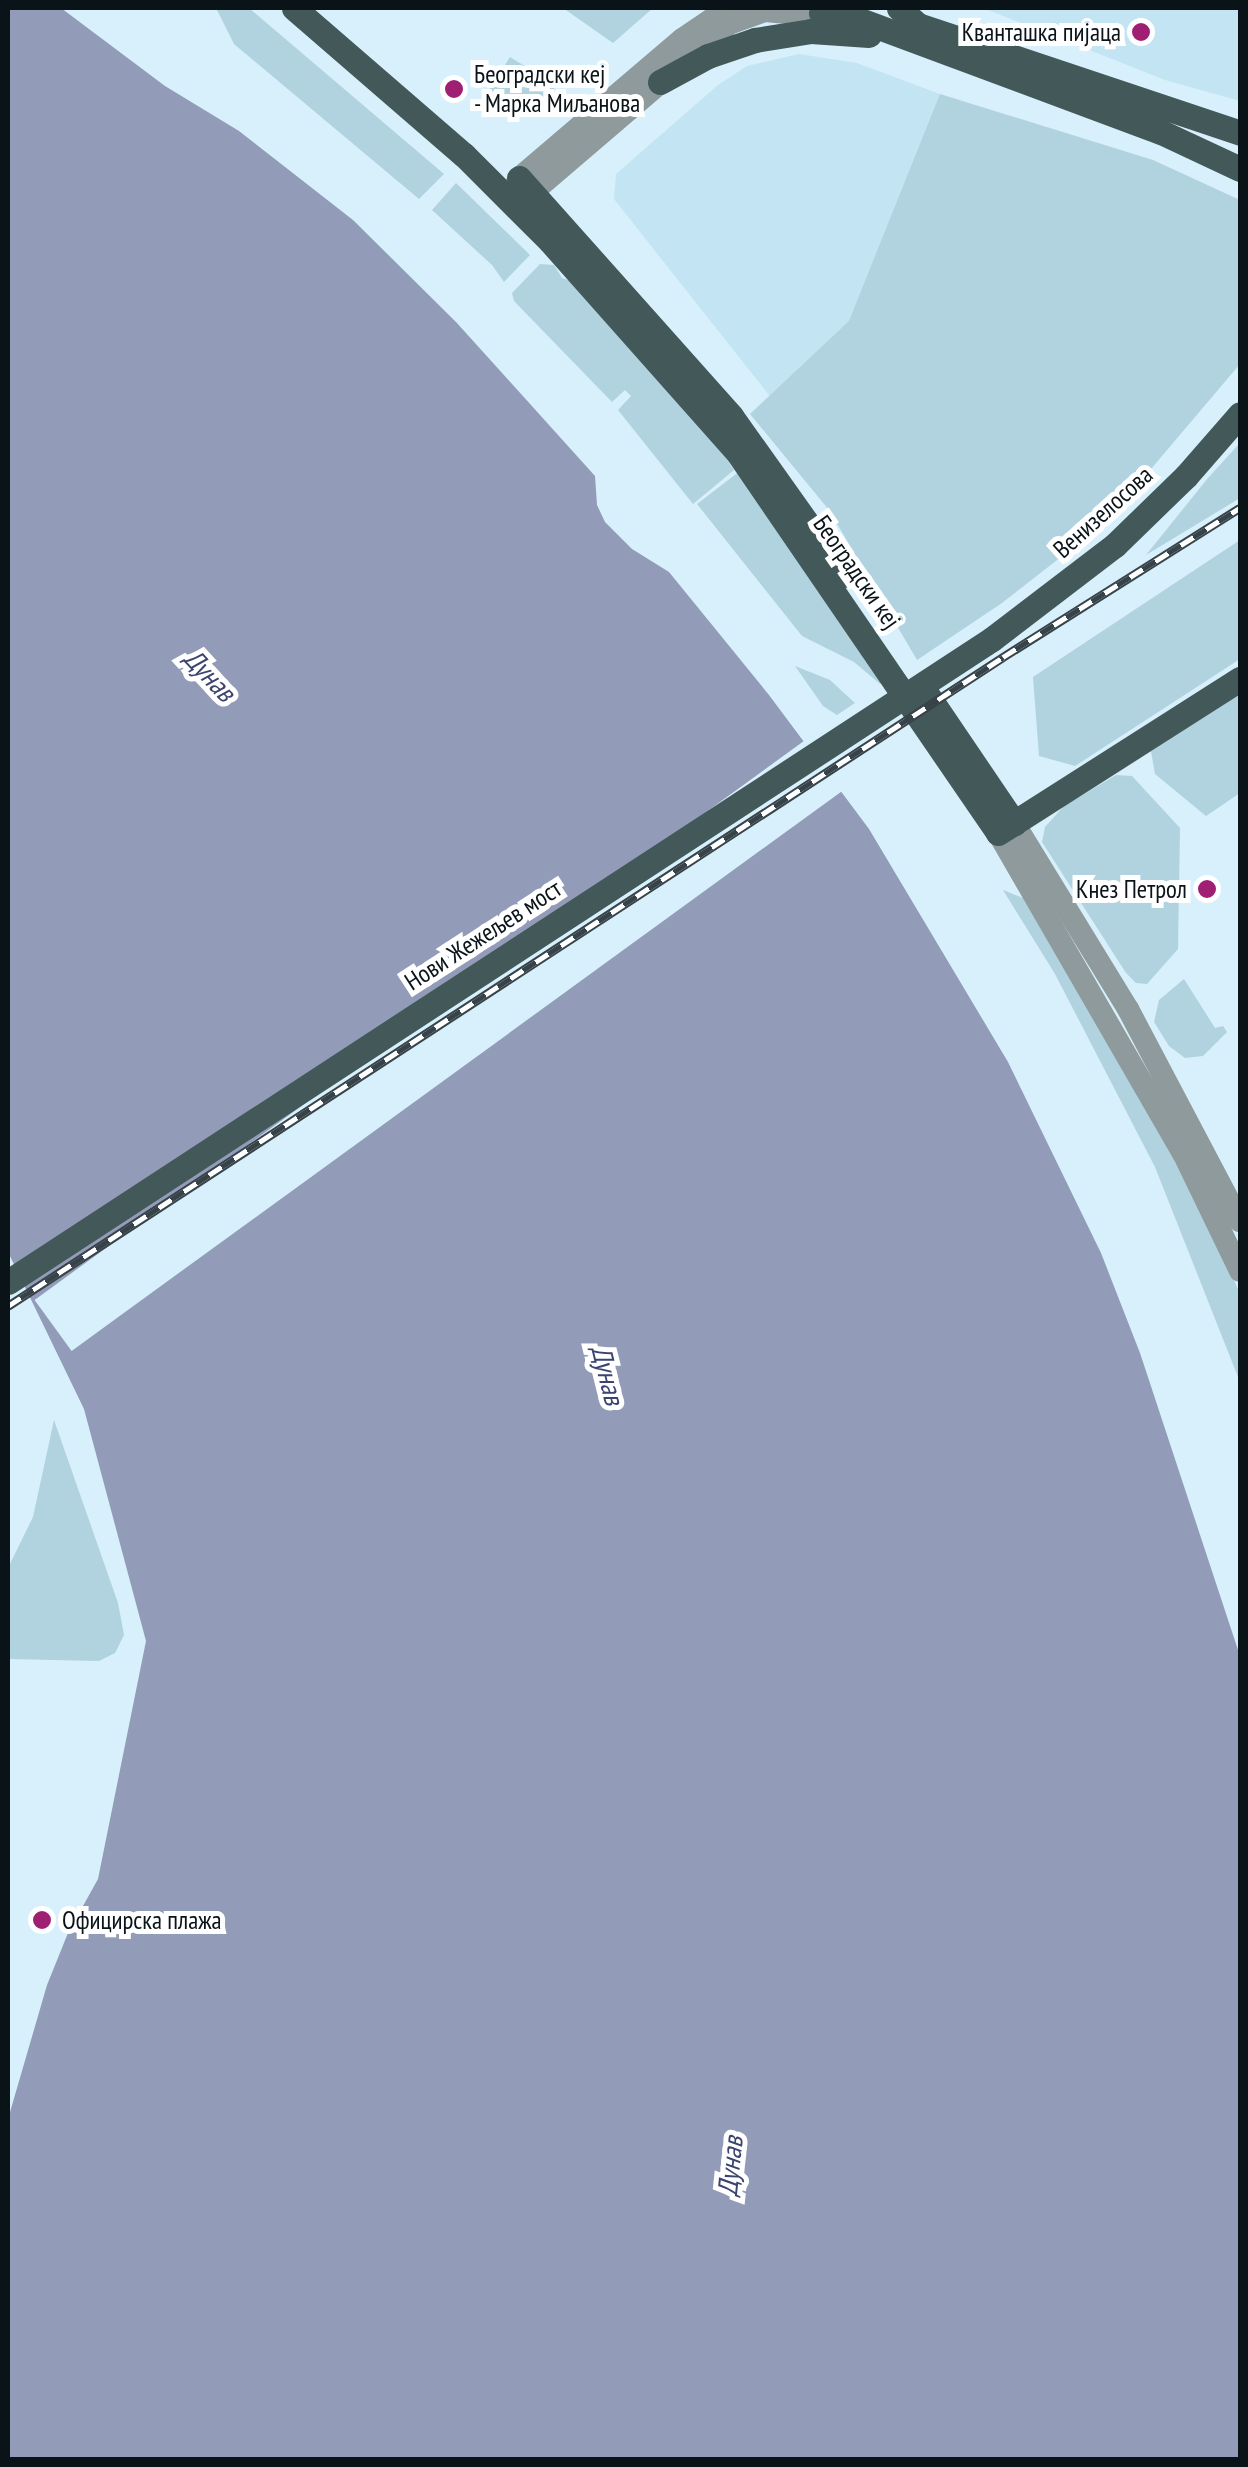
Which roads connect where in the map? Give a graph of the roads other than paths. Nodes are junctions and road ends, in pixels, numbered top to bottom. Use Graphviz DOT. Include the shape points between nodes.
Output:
graph roads {
  1 [pos="294,8"];
  2 [pos="717,8"];
  3 [pos="728,8"];
  4 [pos="872,8"];
  5 [pos="810,10"];
  6 [pos="909,16"];
  7 [pos="699,26"];
  8 [pos="944,51"];
  9 [pos="660,82"];
  10 [pos="1240,133"];
  11 [pos="1240,169"];
  12 [pos="520,190"];
  13 [pos="1240,414"];
  14 [pos="992,639"];
  15 [pos="1240,679"];
  16 [pos="1006,828"];
  17 [pos="1240,1221"];
  18 [pos="1240,1271"];
  19 [pos="8,1282"];
  1 -- 12 [label="main road, Београдски кеј"];
  2 -- 7 [label="street"];
  3 -- 7 [label="street"];
  4 -- 6 [label="main road"];
  5 -- 8 [label="main road" via="850,16"];
  5 -- 9 [label="street" via="765,10 729,24"];
  6 -- 10 [label="main road"];
  7 -- 12 [label="street"];
  8 -- 9 [label="main road" via="811,30 732,46"];
  8 -- 11 [label="main road" via="1174,137"];
  9 -- 12 [label="street"];
  12 -- 16 [label="main road, Београдски кеј" via="738,452"];
  13 -- 14 [label="main road, Венизелосова" via="1126,535"];
  14 -- 19 [label="main road, Нови Жежељев мост, bridge"];
  15 -- 16 [label="main road"];
  16 -- 17 [label="street, Београдски кеј" via="1128,1008"];
  16 -- 18 [label="street, Београдски кеј"];
}
